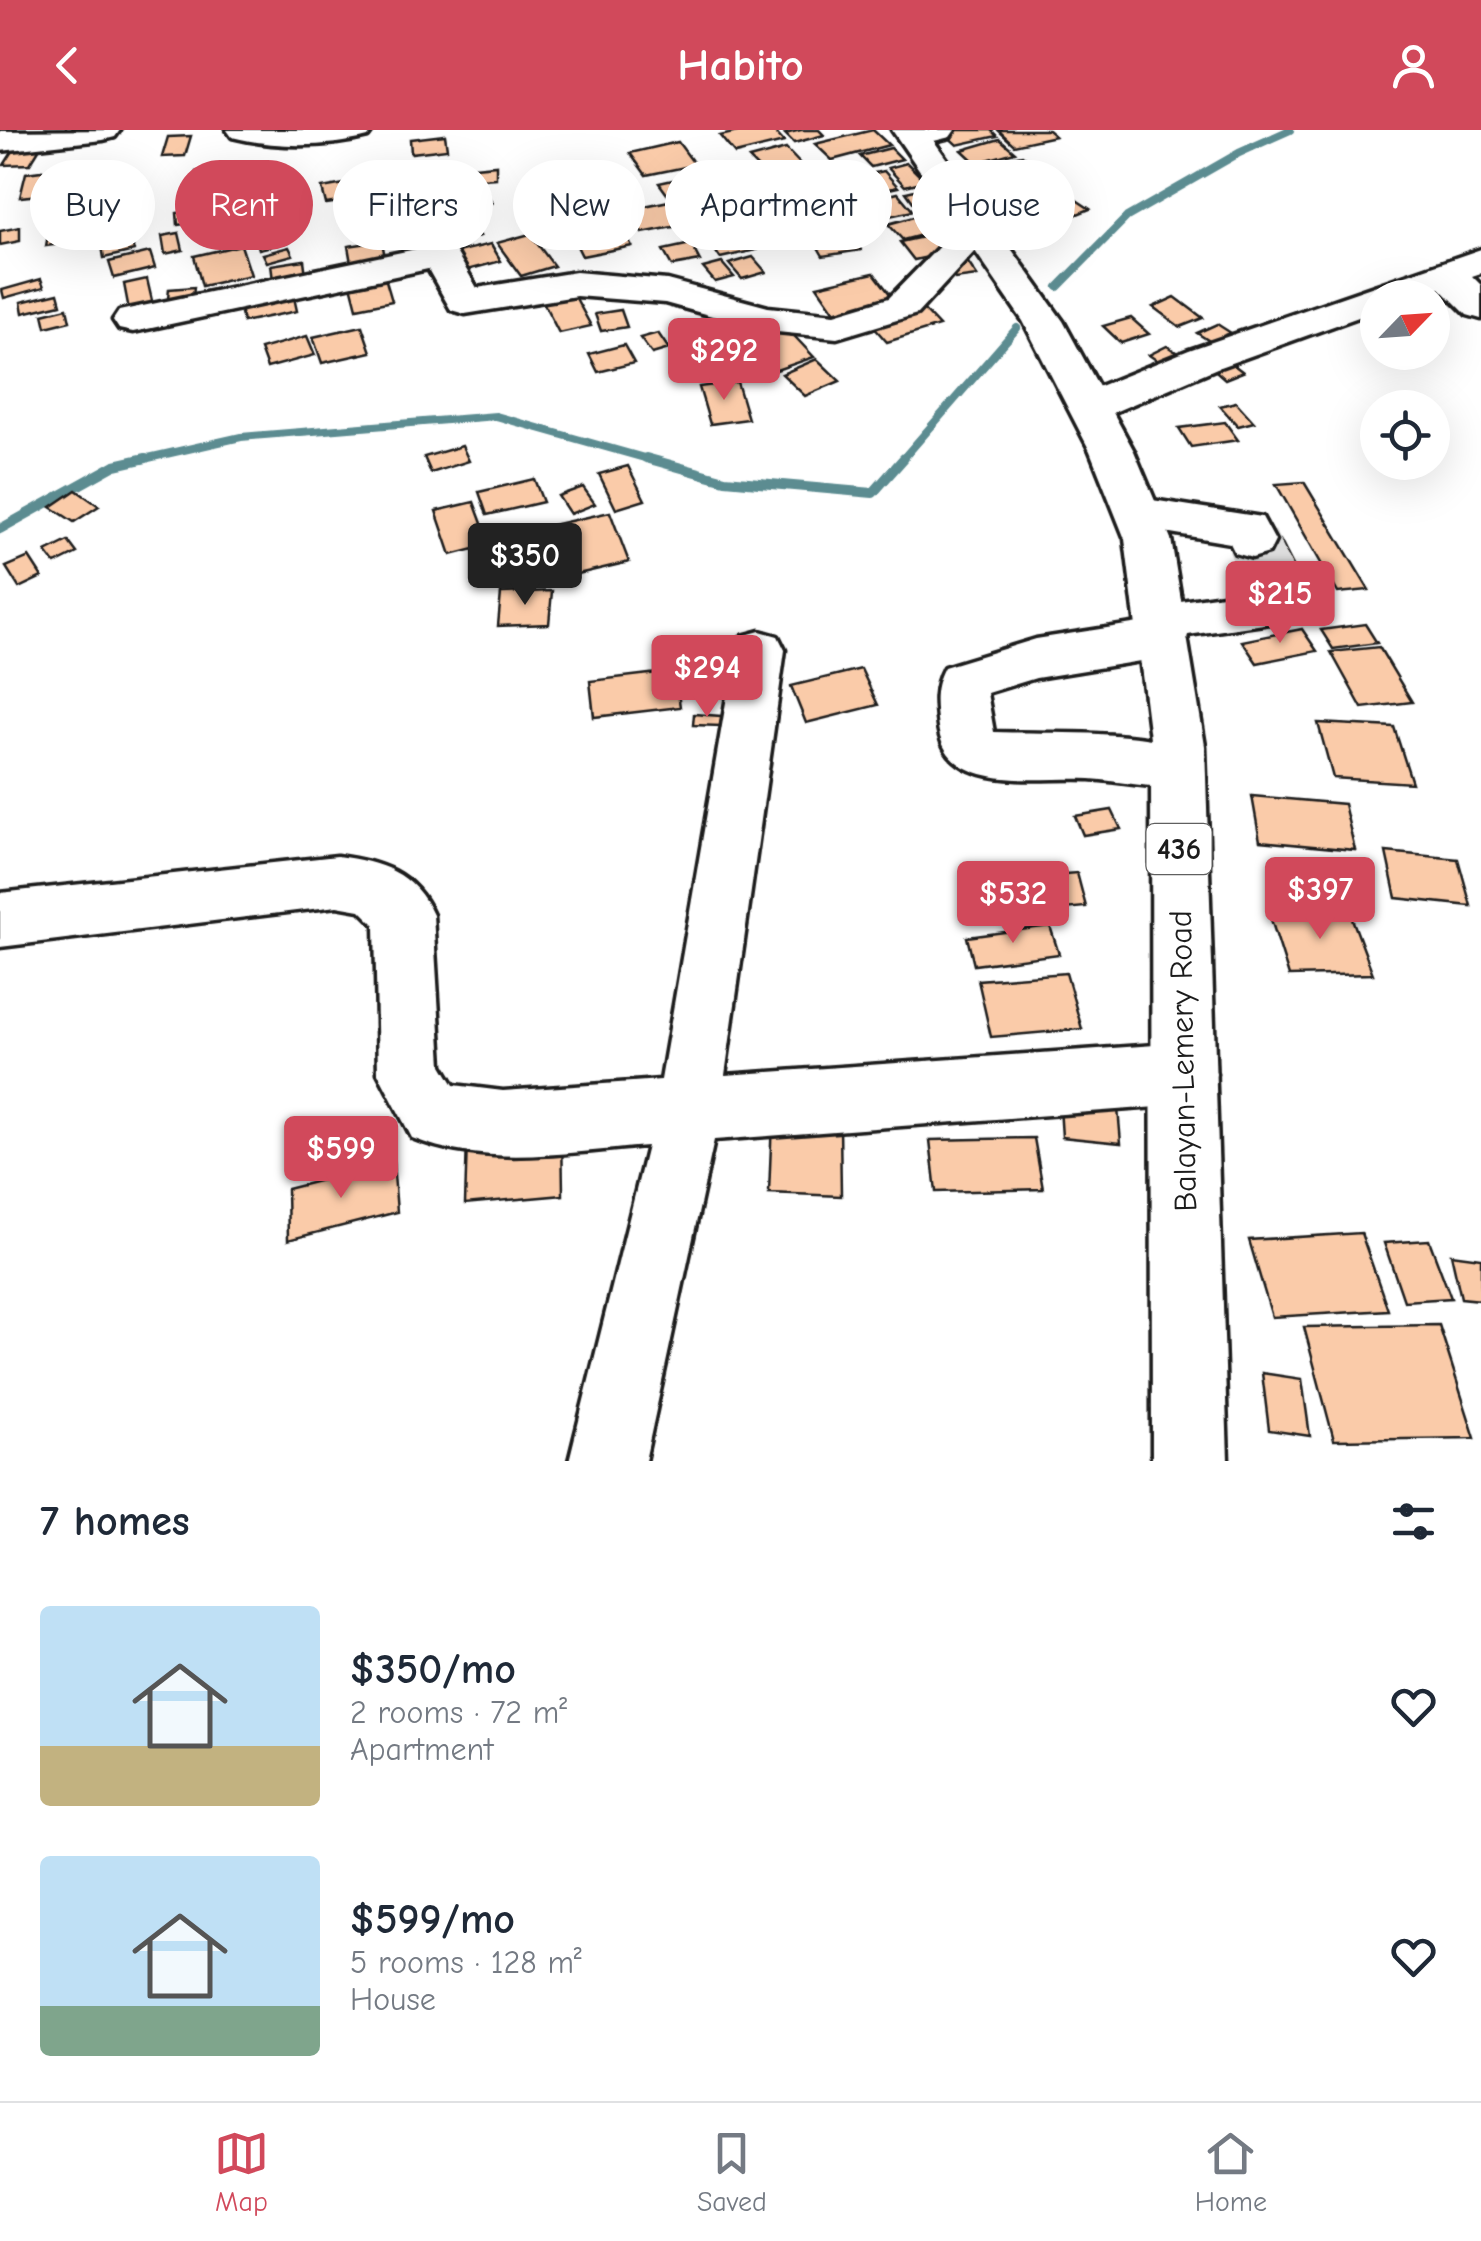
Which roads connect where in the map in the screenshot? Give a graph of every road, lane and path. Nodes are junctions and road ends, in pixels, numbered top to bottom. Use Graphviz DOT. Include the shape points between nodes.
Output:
graph roads {
  1 [pos="102,130"];
  2 [pos="244,130"];
  3 [pos="356,130"];
  4 [pos="920,132"];
  5 [pos="0,141"];
  6 [pos="938,160"];
  7 [pos="955,250"];
  8 [pos="996,250"];
  9 [pos="1463,266"];
  10 [pos="1481,306"];
  11 [pos="133,320"];
  12 [pos="1090,406"];
  13 [pos="1139,514"];
  14 [pos="1252,542"];
  15 [pos="1275,591"];
  16 [pos="1163,629"];
  17 [pos="760,650"];
  18 [pos="1178,766"];
  19 [pos="0,920"];
  20 [pos="1184,1074"];
  21 [pos="688,1110"];
  22 [pos="608,1461"];
  23 [pos="1190,1461"];
  1 -- 5 [label="street"];
  2 -- 3 [label="street"];
  4 -- 6 [label="street, Balayan-Lemery Road / 436"];
  7 -- 11 [label="street" via="903,306 837,326 767,319 668,292 576,284 464,302 440,255"];
  8 -- 12 [label="street, Balayan-Lemery Road / 436"];
  9 -- 10 [label="street"];
  9 -- 12 [label="street"];
  12 -- 13 [label="street, Balayan-Lemery Road / 436"];
  13 -- 14 [label="street" via="1246,529"];
  13 -- 16 [label="street, Balayan-Lemery Road / 436"];
  15 -- 16 [label="street" via="1282,606"];
  16 -- 18 [label="street, Balayan-Lemery Road / 436"];
  16 -- 18 [label="street" via="982,673 962,681 960,700 967,743 986,754"];
  17 -- 21 [label="street"];
  18 -- 20 [label="street, Balayan-Lemery Road / 436"];
  19 -- 21 [label="street" via="337,881 375,887 404,916 410,1073 434,1115 503,1124"];
  20 -- 21 [label="street"];
  20 -- 23 [label="street, Balayan-Lemery Road / 436"];
  21 -- 22 [label="street"];
}
